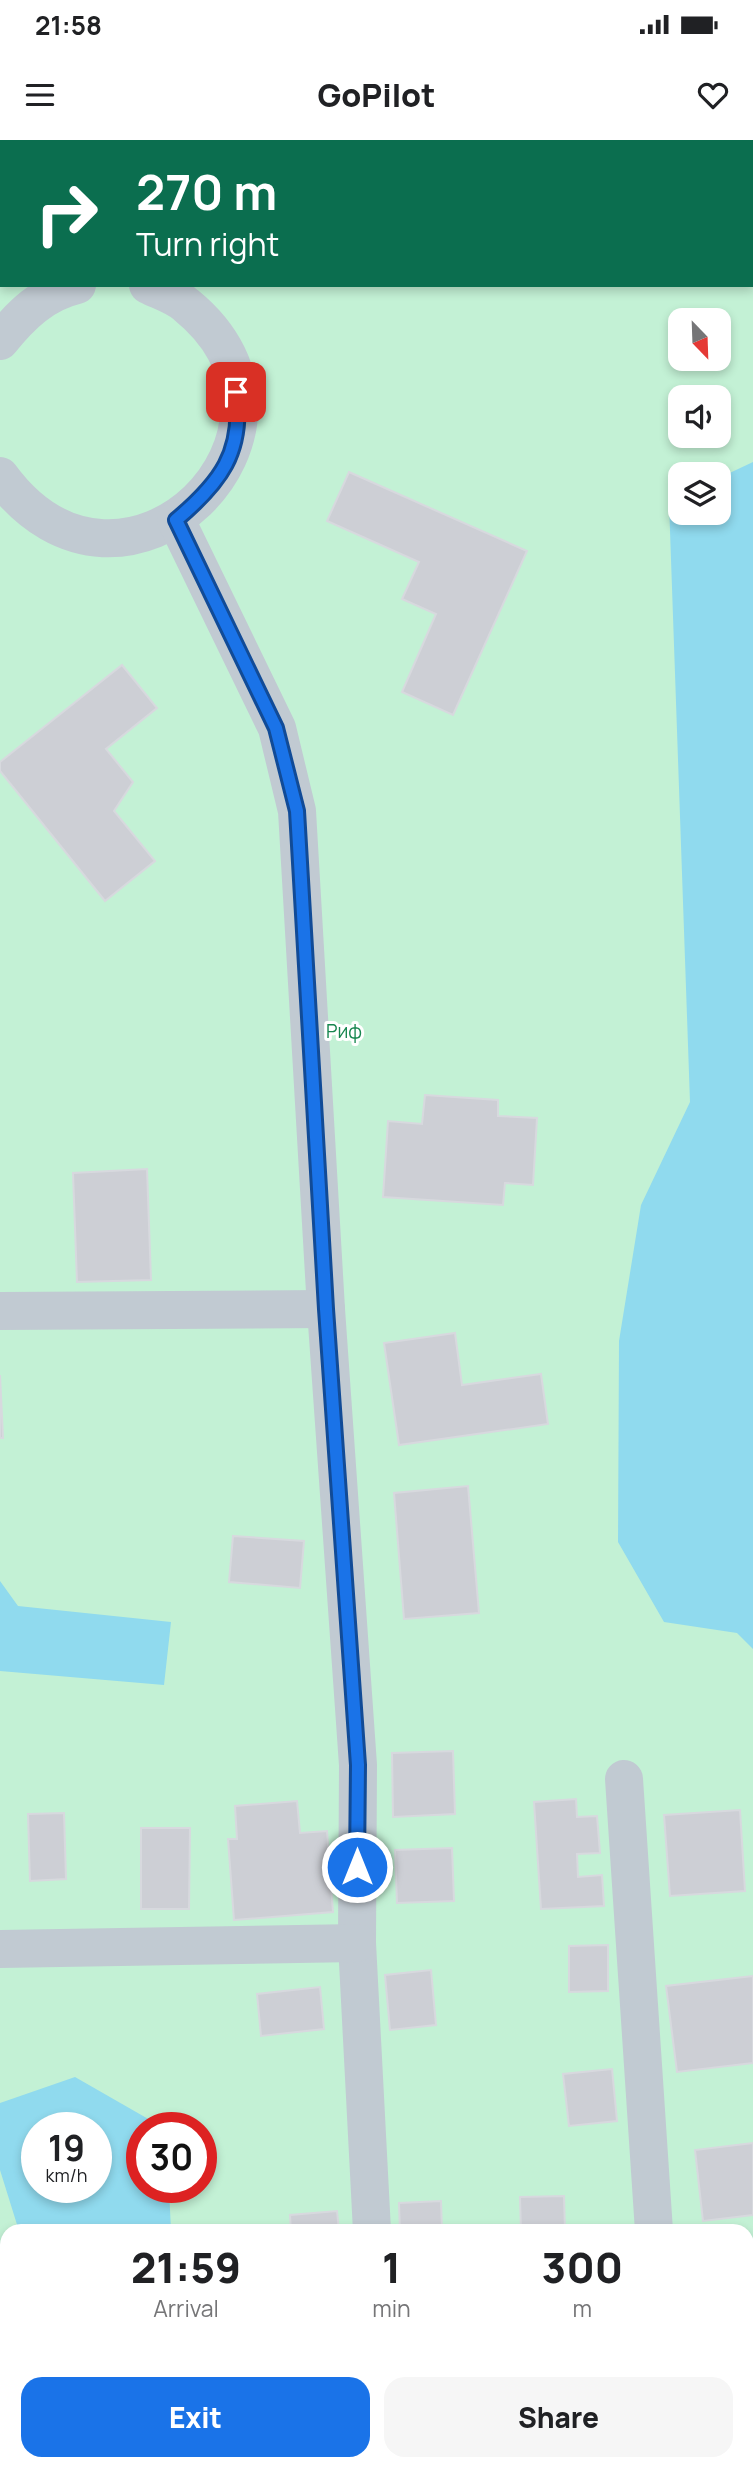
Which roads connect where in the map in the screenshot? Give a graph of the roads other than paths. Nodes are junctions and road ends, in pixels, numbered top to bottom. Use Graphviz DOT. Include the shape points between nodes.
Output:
graph roads {
  1 [pos="69,287"];
  2 [pos="152,287"];
  3 [pos="0,341"];
  4 [pos="0,476"];
  5 [pos="176,520"];
  6 [pos="326,1309"];
  7 [pos="0,1311"];
  8 [pos="624,1779"];
  9 [pos="356,1943"];
  10 [pos="0,1949"];
  11 [pos="372,2224"];
  12 [pos="654,2224"];
  1 -- 3 [label="street" via="25,311"];
  2 -- 5 [label="street" via="184,303 215,333 234,371 238,403 231,455 209,492"];
  4 -- 5 [label="street" via="19,501 54,526 94,537 136,536"];
  5 -- 6 [label="street" via="276,728 297,811"];
  6 -- 7 [label="street"];
  6 -- 9 [label="street" via="358,1765"];
  8 -- 12 [label="street"];
  9 -- 10 [label="street"];
  9 -- 11 [label="street"];
}
